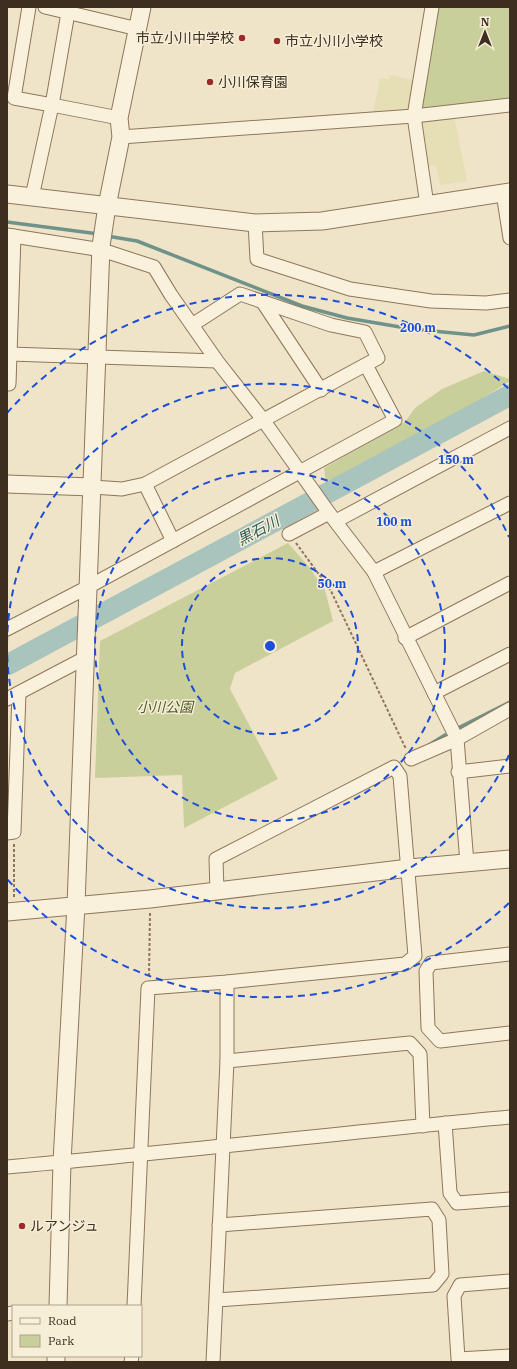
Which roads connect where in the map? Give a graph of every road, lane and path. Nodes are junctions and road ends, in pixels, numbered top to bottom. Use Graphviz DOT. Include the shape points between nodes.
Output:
graph roads {
  1 [pos="29,7"];
  2 [pos="45,7"];
  3 [pos="142,7"];
  4 [pos="432,7"];
  5 [pos="68,10"];
  6 [pos="138,29"];
  7 [pos="510,105"];
  8 [pos="52,106"];
  9 [pos="414,116"];
  10 [pos="119,118"];
  11 [pos="121,137"];
  12 [pos="506,192"];
  13 [pos="7,194"];
  14 [pos="32,197"];
  15 [pos="427,205"];
  16 [pos="107,206"];
  17 [pos="255,223"];
  18 [pos="11,236"];
  19 [pos="510,238"];
  20 [pos="102,248"];
  21 [pos="510,300"];
  22 [pos="262,301"];
  23 [pos="9,304"];
  24 [pos="192,325"];
  25 [pos="10,354"];
  26 [pos="97,357"];
  27 [pos="217,361"];
  28 [pos="366,365"];
  29 [pos="7,384"];
  30 [pos="321,390"];
  31 [pos="264,421"];
  32 [pos="510,428"];
  33 [pos="304,476"];
  34 [pos="7,484"];
  35 [pos="145,484"];
  36 [pos="92,487"];
  37 [pos="510,503"];
  38 [pos="330,514"];
  39 [pos="289,534"];
  40 [pos="173,541"];
  41 [pos="374,572"];
  42 [pos="510,583"];
  43 [pos="88,592"];
  44 [pos="7,629"];
  45 [pos="405,638"];
  46 [pos="510,654"];
  47 [pos="85,658"];
  48 [pos="19,693"];
  49 [pos="434,693"];
  50 [pos="7,699"];
  51 [pos="510,709"];
  52 [pos="457,739"];
  53 [pos="411,759"];
  54 [pos="510,766"];
  55 [pos="458,772"];
  56 [pos="11,833"];
  57 [pos="510,859"];
  58 [pos="466,863"];
  59 [pos="409,868"];
  60 [pos="217,891"];
  61 [pos="150,899"];
  62 [pos="76,905"];
  63 [pos="10,912"];
  64 [pos="510,954"];
  65 [pos="228,982"];
  66 [pos="148,988"];
  67 [pos="510,1033"];
  68 [pos="226,1061"];
  69 [pos="510,1117"];
  70 [pos="445,1123"];
  71 [pos="423,1126"];
  72 [pos="221,1147"];
  73 [pos="141,1153"];
  74 [pos="62,1162"];
  75 [pos="7,1167"];
  76 [pos="510,1199"];
  77 [pos="219,1225"];
  78 [pos="510,1281"];
  79 [pos="217,1300"];
  80 [pos="58,1305"];
  81 [pos="134,1305"];
  82 [pos="510,1356"];
  83 [pos="213,1362"];
  1 -- 8 [label="street" via="14,98"];
  2 -- 5 [label="street"];
  3 -- 6 [label="street"];
  4 -- 9 [label="street"];
  5 -- 6 [label="street"];
  5 -- 8 [label="street"];
  6 -- 10 [label="street"];
  7 -- 9 [label="street"];
  8 -- 10 [label="street"];
  8 -- 14 [label="street"];
  9 -- 11 [label="street"];
  9 -- 15 [label="street"];
  10 -- 11 [label="street"];
  11 -- 16 [label="street"];
  12 -- 15 [label="street"];
  12 -- 19 [label="street"];
  13 -- 14 [label="street"];
  14 -- 16 [label="street"];
  15 -- 17 [label="street" via="322,221"];
  16 -- 17 [label="street"];
  16 -- 20 [label="street"];
  17 -- 21 [label="street" via="257,259 350,289 431,302 486,303"];
  18 -- 20 [label="street"];
  18 -- 23 [label="street"];
  20 -- 24 [label="street" via="154,267"];
  20 -- 26 [label="street"];
  22 -- 24 [label="street" via="240,294"];
  22 -- 28 [label="street" via="331,325 365,332 378,358"];
  22 -- 30 [label="street"];
  23 -- 25 [label="street"];
  24 -- 27 [label="street"];
  25 -- 26 [label="street"];
  25 -- 29 [label="street"];
  26 -- 27 [label="street"];
  26 -- 36 [label="street"];
  27 -- 31 [label="street"];
  28 -- 30 [label="street"];
  28 -- 33 [label="street" via="396,420"];
  30 -- 31 [label="street"];
  31 -- 33 [label="street"];
  31 -- 35 [label="street"];
  32 -- 38 [label="street"];
  33 -- 38 [label="street"];
  33 -- 40 [label="street"];
  34 -- 36 [label="street"];
  35 -- 36 [label="street" via="122,489"];
  35 -- 40 [label="street"];
  36 -- 43 [label="street"];
  37 -- 41 [label="street"];
  38 -- 39 [label="street"];
  38 -- 41 [label="street"];
  39 -- 53 [label="path" via="331,591"];
  40 -- 43 [label="street"];
  41 -- 45 [label="street"];
  42 -- 45 [label="street"];
  43 -- 44 [label="street"];
  43 -- 47 [label="street"];
  45 -- 49 [label="street"];
  46 -- 49 [label="street"];
  47 -- 48 [label="street"];
  47 -- 62 [label="street"];
  48 -- 50 [label="street"];
  48 -- 56 [label="street"];
  49 -- 52 [label="street"];
  51 -- 52 [label="street"];
  52 -- 53 [label="street"];
  52 -- 55 [label="street"];
  54 -- 55 [label="street"];
  55 -- 58 [label="street"];
  56 -- 63 [label="path"];
  57 -- 58 [label="street"];
  58 -- 59 [label="street"];
  59 -- 60 [label="street"];
  59 -- 60 [label="street" via="400,776 394,767 216,859"];
  59 -- 65 [label="street" via="415,956 405,964"];
  60 -- 61 [label="street"];
  61 -- 62 [label="street"];
  61 -- 66 [label="path"];
  62 -- 63 [label="street"];
  62 -- 74 [label="street"];
  64 -- 67 [label="street" via="431,963 426,971 428,1028 440,1041"];
  65 -- 66 [label="street"];
  65 -- 68 [label="street"];
  66 -- 73 [label="street"];
  68 -- 71 [label="street" via="410,1043 420,1054"];
  68 -- 72 [label="street"];
  69 -- 70 [label="street"];
  70 -- 71 [label="street"];
  70 -- 76 [label="street" via="450,1193 457,1203"];
  71 -- 72 [label="street"];
  72 -- 73 [label="street"];
  72 -- 77 [label="street"];
  73 -- 74 [label="street"];
  73 -- 81 [label="street"];
  74 -- 75 [label="street"];
  74 -- 80 [label="street"];
  77 -- 79 [label="street"];
  77 -- 79 [label="street" via="432,1209 439,1220 442,1274 433,1285"];
  78 -- 82 [label="street" via="460,1285 454,1296 458,1359"];
  79 -- 83 [label="street"];
}
